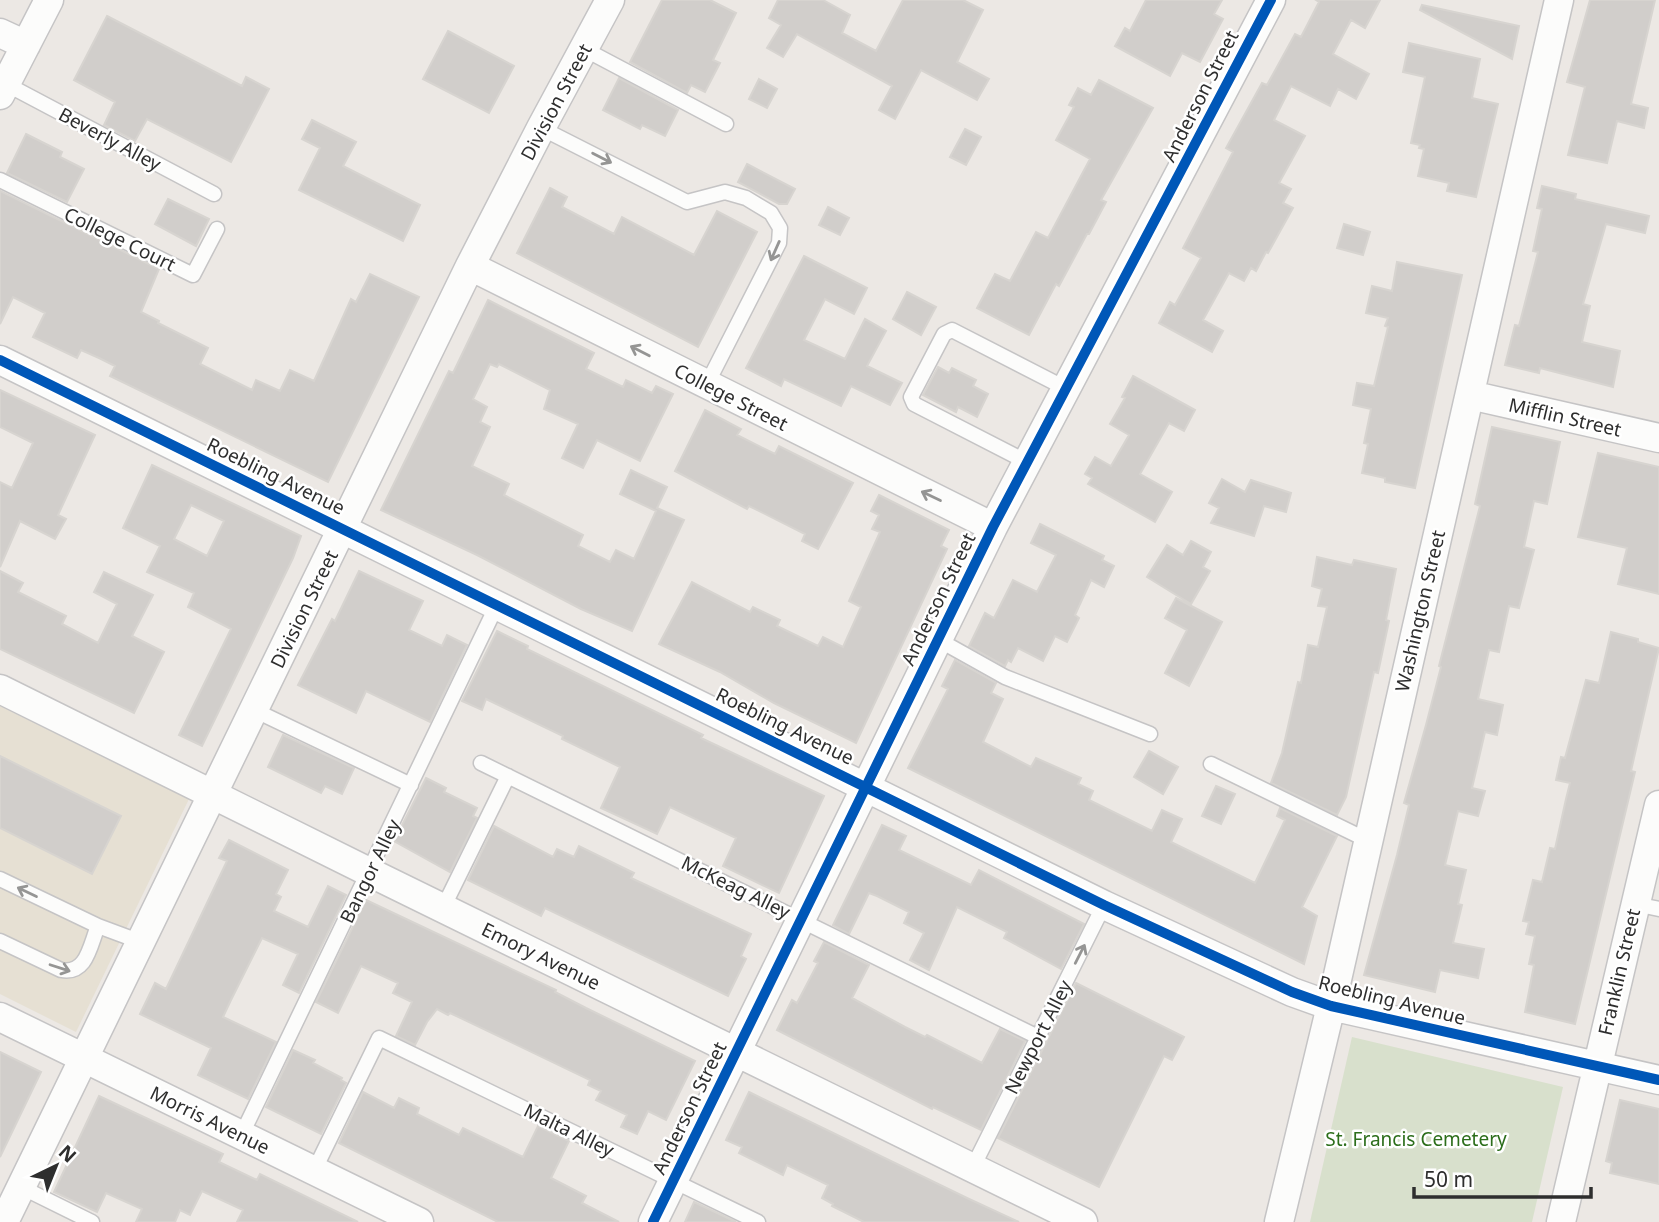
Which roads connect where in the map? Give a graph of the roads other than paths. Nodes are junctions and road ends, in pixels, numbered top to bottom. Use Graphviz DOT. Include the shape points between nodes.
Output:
graph roads {
  1 [pos="49,0"];
  2 [pos="610,0"];
  3 [pos="1271,0"];
  4 [pos="1559,0"];
  5 [pos="0,33"];
  6 [pos="26,45"];
  7 [pos="584,49"];
  8 [pos="3,90"];
  9 [pos="726,124"];
  10 [pos="541,128"];
  11 [pos="0,180"];
  12 [pos="214,194"];
  13 [pos="217,229"];
  14 [pos="470,266"];
  15 [pos="0,360"];
  16 [pos="707,384"];
  17 [pos="1065,388"];
  18 [pos="1470,395"];
  19 [pos="1659,438"];
  20 [pos="1027,462"];
  21 [pos="993,527"];
  22 [pos="343,528"];
  23 [pos="497,605"];
  24 [pos="937,639"];
  25 [pos="0,689"];
  26 [pos="254,710"];
  27 [pos="1150,734"];
  28 [pos="481,763"];
  29 [pos="1211,764"];
  30 [pos="508,776"];
  31 [pos="411,785"];
  32 [pos="867,786"];
  33 [pos="214,794"];
  34 [pos="1659,805"];
  35 [pos="1367,840"];
  36 [pos="369,872"];
  37 [pos="0,879"];
  38 [pos="1104,905"];
  39 [pos="1647,907"];
  40 [pos="443,908"];
  41 [pos="800,919"];
  42 [pos="98,926"];
  43 [pos="0,941"];
  44 [pos="141,942"];
  45 [pos="1331,1006"];
  46 [pos="0,1017"];
  47 [pos="1038,1037"];
  48 [pos="737,1053"];
  49 [pos="84,1059"];
  50 [pos="1597,1066"];
  51 [pos="1659,1080"];
  52 [pos="241,1136"];
  53 [pos="972,1169"];
  54 [pos="314,1171"];
  55 [pos="673,1180"];
  56 [pos="21,1187"];
  57 [pos="4,1222"];
  58 [pos="92,1222"];
  59 [pos="419,1222"];
  60 [pos="653,1222"];
  61 [pos="758,1222"];
  62 [pos="1083,1222"];
  63 [pos="1279,1222"];
  64 [pos="1562,1222"];
  1 -- 6 [label="street"];
  2 -- 7 [label="street, Division Street"];
  3 -- 17 [label="street, Anderson Street"];
  4 -- 18 [label="street, Washington Street"];
  5 -- 6 [label="street"];
  6 -- 8 [label="street"];
  7 -- 9 [label="lane"];
  7 -- 10 [label="street, Division Street"];
  8 -- 12 [label="lane, Beverly Alley"];
  10 -- 14 [label="street, Division Street"];
  10 -- 16 [label="lane, one-way" via="687,202 725,191 771,213 780,228 779,243"];
  11 -- 13 [label="lane, College Court" via="194,275"];
  16 -- 14 [label="street, College Street, one-way"];
  14 -- 22 [label="street, Division Street"];
  15 -- 22 [label="street, Roebling Avenue"];
  21 -- 16 [label="street, College Street, one-way"];
  17 -- 20 [label="street, Anderson Street"];
  17 -- 20 [label="lane" via="952,330 944,334 911,397 914,404"];
  18 -- 19 [label="street, Mifflin Street"];
  18 -- 35 [label="street, Washington Street"];
  20 -- 21 [label="street, Anderson Street"];
  21 -- 24 [label="street, Anderson Street"];
  22 -- 23 [label="street, Roebling Avenue"];
  22 -- 26 [label="street, Division Street"];
  23 -- 31 [label="lane, Bangor Alley"];
  23 -- 32 [label="street, Roebling Avenue"];
  24 -- 27 [label="lane" via="1005,677"];
  24 -- 32 [label="street, Anderson Street"];
  25 -- 33 [label="street, Emory Avenue"];
  26 -- 31 [label="lane"];
  26 -- 33 [label="street, Division Street"];
  28 -- 30 [label="lane, McKeag Alley"];
  29 -- 35 [label="lane"];
  30 -- 40 [label="lane"];
  30 -- 41 [label="lane, McKeag Alley"];
  31 -- 36 [label="lane, Bangor Alley"];
  32 -- 38 [label="street, Roebling Avenue"];
  32 -- 41 [label="street, Anderson Street"];
  33 -- 36 [label="street, Emory Avenue"];
  33 -- 44 [label="street, Division Street"];
  34 -- 39 [label="street, Franklin Street"];
  35 -- 45 [label="street, Washington Street"];
  36 -- 40 [label="street, Emory Avenue"];
  36 -- 52 [label="lane, Bangor Alley"];
  42 -- 37 [label="lane, one-way"];
  38 -- 45 [label="street, Roebling Avenue"];
  47 -- 38 [label="lane, Newport Alley, one-way"];
  39 -- 50 [label="street, Franklin Street"];
  40 -- 48 [label="street, Emory Avenue"];
  41 -- 47 [label="lane, McKeag Alley"];
  41 -- 48 [label="street, Anderson Street"];
  43 -- 42 [label="lane, one-way" via="71,972 85,960"];
  42 -- 44 [label="lane"];
  44 -- 49 [label="street, Division Street"];
  45 -- 50 [label="street, Roebling Avenue"];
  45 -- 63 [label="street, Washington Street"];
  46 -- 49 [label="street, Morris Avenue"];
  47 -- 53 [label="lane, Newport Alley"];
  48 -- 53 [label="street, Emory Avenue"];
  48 -- 55 [label="street, Anderson Street"];
  49 -- 52 [label="street, Morris Avenue"];
  49 -- 56 [label="street, Division Street"];
  50 -- 51 [label="street, Roebling Avenue"];
  50 -- 64 [label="street, Franklin Street"];
  52 -- 54 [label="street, Morris Avenue"];
  53 -- 62 [label="street, Emory Avenue"];
  54 -- 55 [label="lane, Malta Alley" via="379,1038"];
  54 -- 59 [label="street, Morris Avenue"];
  55 -- 60 [label="street, Anderson Street"];
  55 -- 61 [label="lane, Malta Alley"];
  56 -- 57 [label="street, Division Street"];
  56 -- 58 [label="lane"];
}
